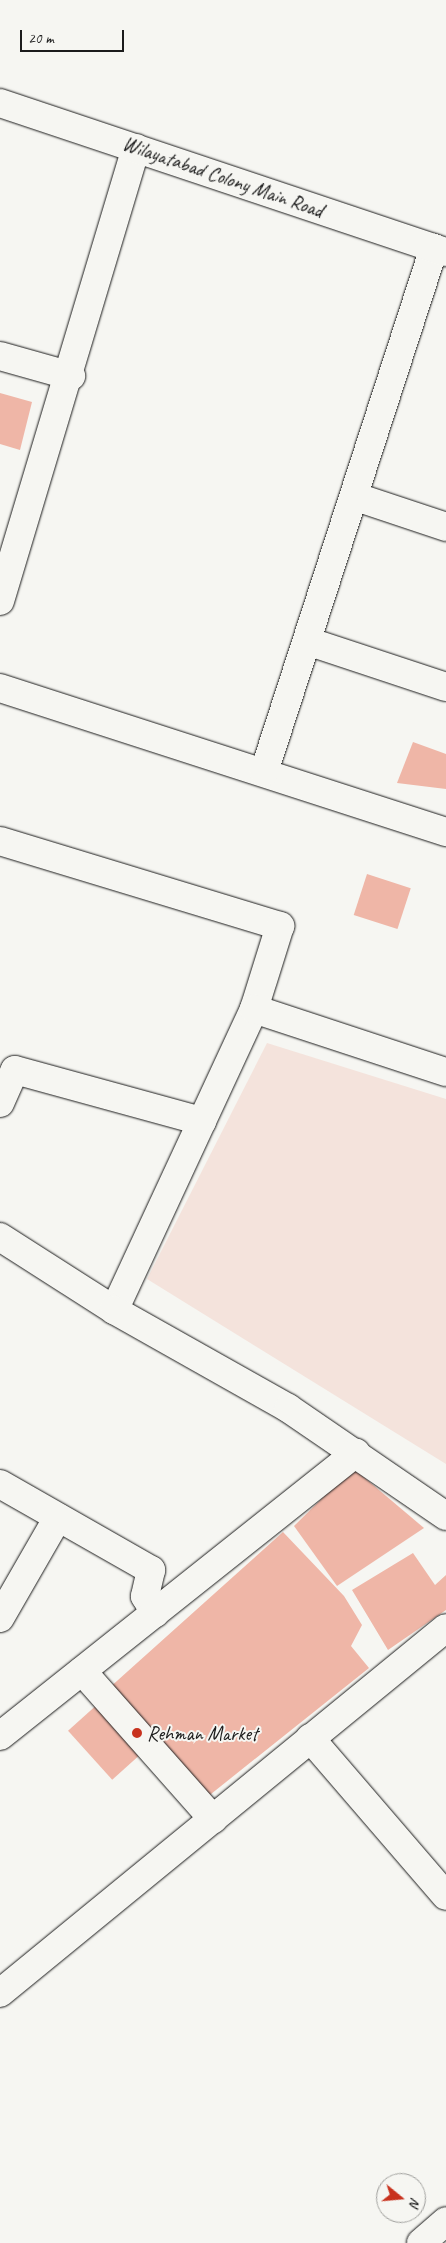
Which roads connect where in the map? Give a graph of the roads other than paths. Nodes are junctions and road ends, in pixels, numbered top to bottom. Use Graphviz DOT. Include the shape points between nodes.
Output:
graph roads {
  1 [pos="0,103"];
  2 [pos="136,148"];
  3 [pos="440,250"];
  4 [pos="0,356"];
  5 [pos="71,376"];
  6 [pos="356,497"];
  7 [pos="446,527"];
  8 [pos="0,601"];
  9 [pos="307,641"];
  10 [pos="446,687"];
  11 [pos="0,688"];
  12 [pos="264,772"];
  13 [pos="446,832"];
  14 [pos="0,841"];
  15 [pos="254,1009"];
  16 [pos="446,1072"];
  17 [pos="0,1103"];
  18 [pos="202,1121"];
  19 [pos="0,1237"];
  20 [pos="114,1310"];
  21 [pos="356,1453"];
  22 [pos="0,1484"];
  23 [pos="446,1516"];
  24 [pos="58,1517"];
  25 [pos="155,1613"];
  26 [pos="0,1618"];
  27 [pos="446,1628"];
  28 [pos="82,1671"];
  29 [pos="0,1736"];
  30 [pos="310,1738"];
  31 [pos="213,1818"];
  32 [pos="446,1896"];
  33 [pos="0,1993"];
  34 [pos="446,2221"];
  35 [pos="421,2243"];
  1 -- 2 [label="street, Wilayatabad Colony Main Road"];
  2 -- 3 [label="street, Wilayatabad Colony Main Road"];
  2 -- 5 [label="street"];
  3 -- 6 [label="street"];
  4 -- 5 [label="street"];
  5 -- 8 [label="street"];
  6 -- 7 [label="street"];
  6 -- 9 [label="street"];
  9 -- 10 [label="street"];
  9 -- 12 [label="street"];
  11 -- 12 [label="street"];
  12 -- 13 [label="street"];
  14 -- 15 [label="street" via="280,926"];
  15 -- 16 [label="street"];
  15 -- 18 [label="street"];
  17 -- 18 [label="street" via="15,1070"];
  18 -- 20 [label="street"];
  19 -- 20 [label="street"];
  20 -- 21 [label="street" via="288,1408"];
  21 -- 23 [label="street"];
  21 -- 25 [label="street"];
  22 -- 24 [label="street"];
  24 -- 25 [label="street" via="151,1570 145,1596"];
  24 -- 26 [label="street"];
  25 -- 28 [label="street"];
  27 -- 30 [label="street"];
  28 -- 29 [label="street"];
  28 -- 31 [label="street"];
  30 -- 31 [label="street"];
  30 -- 32 [label="street"];
  31 -- 33 [label="street"];
  34 -- 35 [label="street"];
}
